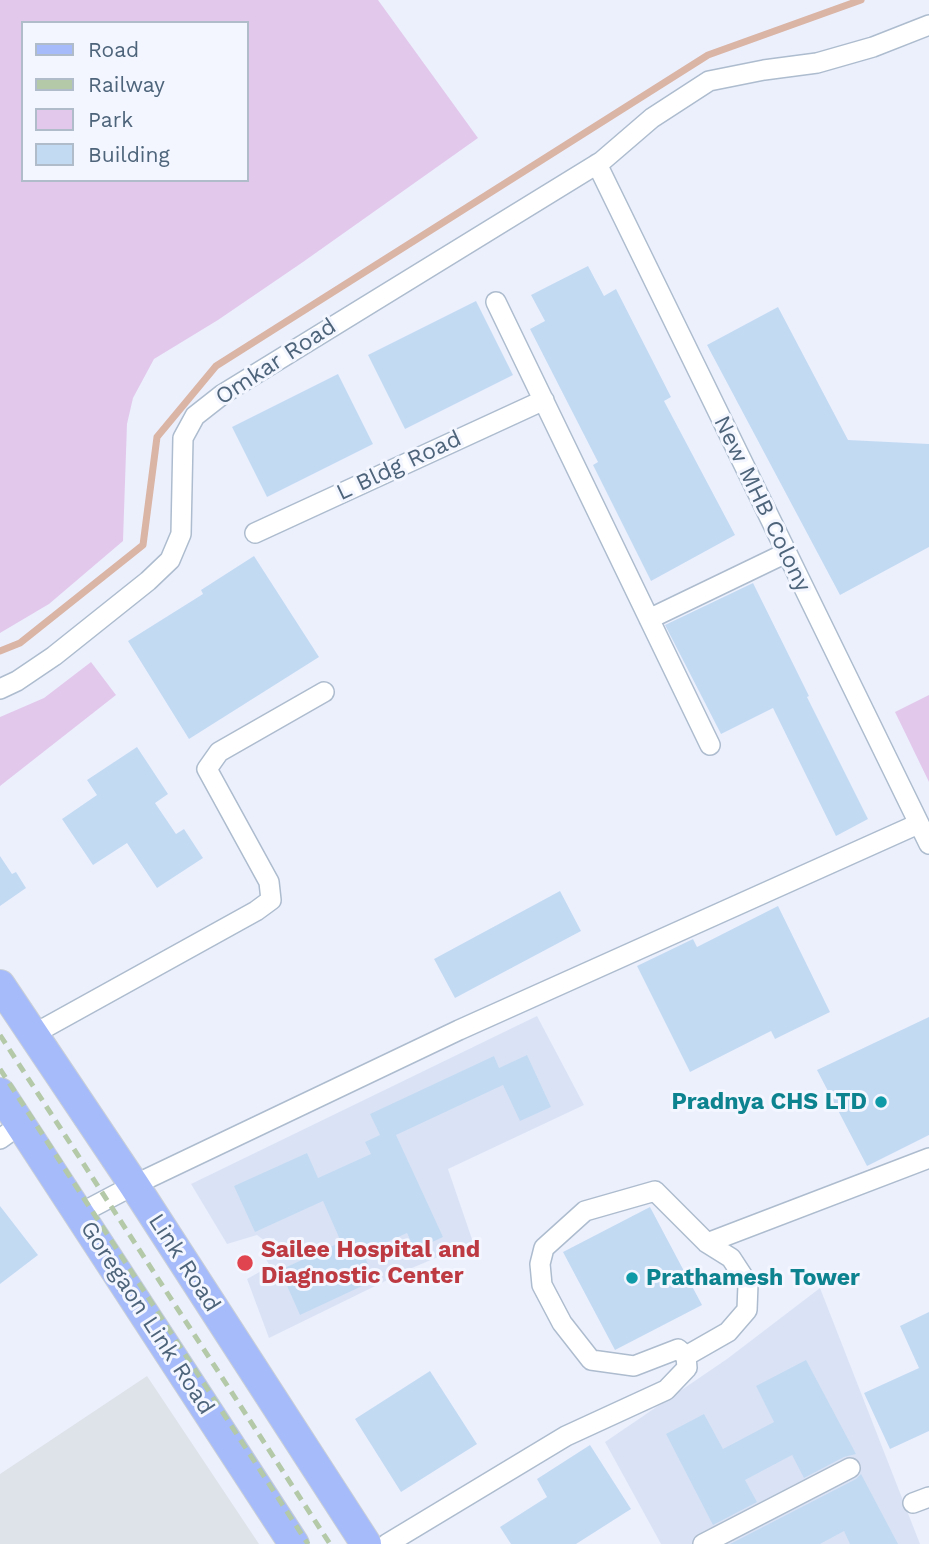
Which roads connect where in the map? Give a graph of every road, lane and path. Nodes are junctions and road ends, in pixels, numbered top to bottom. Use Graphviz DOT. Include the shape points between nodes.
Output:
graph roads {
  1 [pos="929,25"];
  2 [pos="597,163"];
  3 [pos="496,302"];
  4 [pos="544,400"];
  5 [pos="254,533"];
  6 [pos="786,554"];
  7 [pos="649,619"];
  8 [pos="0,689"];
  9 [pos="324,692"];
  10 [pos="710,745"];
  11 [pos="918,824"];
  12 [pos="929,845"];
  13 [pos="0,985"];
  14 [pos="32,1035"];
  15 [pos="6,1115"];
  16 [pos="929,1158"];
  17 [pos="134,1185"];
  18 [pos="79,1214"];
  19 [pos="708,1243"];
  20 [pos="686,1356"];
  21 [pos="850,1468"];
  22 [pos="294,1544"];
  23 [pos="366,1544"];
  24 [pos="387,1544"];
  25 [pos="703,1544"];
  1 -- 2 [label="street, Omkar Road" via="817,63 709,81 652,118"];
  2 -- 6 [label="street, New MHB Colony"];
  2 -- 8 [label="street, Omkar Road" via="223,394 195,416 183,438 181,534 170,560 54,656"];
  3 -- 4 [label="street"];
  4 -- 5 [label="street, L Bldg Road"];
  4 -- 7 [label="street"];
  6 -- 7 [label="street"];
  6 -- 11 [label="street, New MHB Colony"];
  7 -- 10 [label="street"];
  9 -- 14 [label="street" via="219,752 207,769 269,882 271,900"];
  11 -- 12 [label="street, New MHB Colony"];
  11 -- 17 [label="street" via="459,1030"];
  13 -- 14 [label="main road, Link Road"];
  14 -- 17 [label="main road, Link Road"];
  15 -- 18 [label="main road, Goregaon Link Road"];
  16 -- 19 [label="street"];
  17 -- 18 [label="street"];
  17 -- 23 [label="main road, Link Road"];
  18 -- 22 [label="main road, Goregaon Link Road"];
  19 -- 20 [label="street" via="731,1258 748,1284 747,1310 728,1332"];
  19 -- 20 [label="street" via="655,1191 585,1211 544,1248 540,1264 542,1284 562,1323 591,1360 634,1366 678,1349"];
  20 -- 24 [label="street" via="687,1368 666,1390 566,1437"];
  21 -- 25 [label="street"];
}
